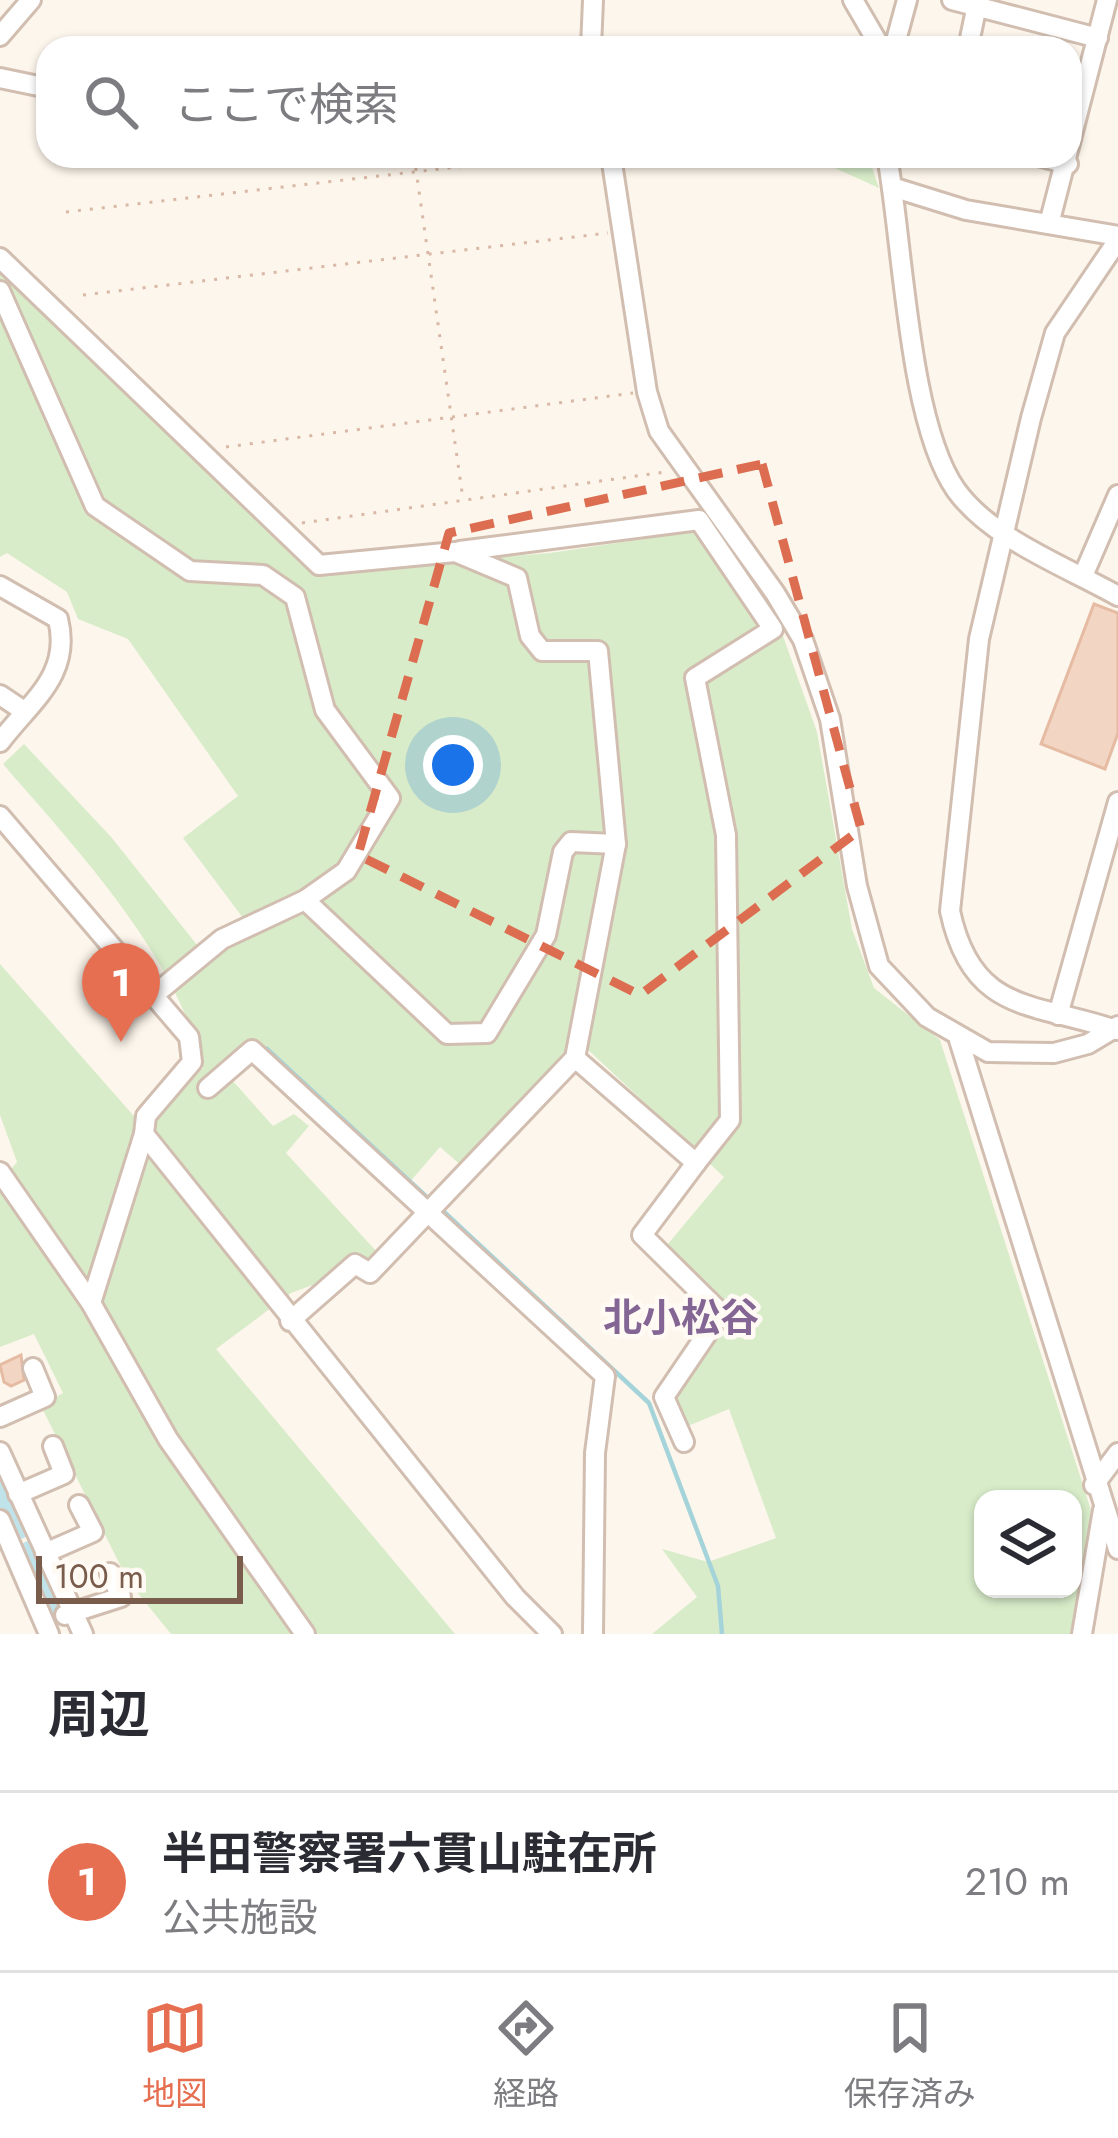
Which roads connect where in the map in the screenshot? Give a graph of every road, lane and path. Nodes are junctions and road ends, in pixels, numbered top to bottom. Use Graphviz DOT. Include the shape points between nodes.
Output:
graph roads {
  1 [pos="31,0"];
  2 [pos="593,0"];
  3 [pos="853,0"];
  4 [pos="907,0"];
  5 [pos="952,0"];
  6 [pos="1107,0"];
  7 [pos="977,3"];
  8 [pos="0,36"];
  9 [pos="592,36"];
  10 [pos="874,36"];
  11 [pos="897,36"];
  12 [pos="970,36"];
  13 [pos="1098,38"];
  14 [pos="0,78"];
  15 [pos="1082,84"];
  16 [pos="36,86"];
  17 [pos="416,168"];
  18 [pos="450,168"];
  19 [pos="613,168"];
  20 [pos="888,168"];
  21 [pos="1067,168"];
  22 [pos="416,172"];
  23 [pos="892,187"];
  24 [pos="66,212"];
  25 [pos="1049,224"];
  26 [pos="622,232"];
  27 [pos="1118,238"];
  28 [pos="428,254"];
  29 [pos="0,258"];
  30 [pos="0,291"];
  31 [pos="82,295"];
  32 [pos="647,392"];
  33 [pos="451,418"];
  34 [pos="226,447"];
  35 [pos="685,469"];
  36 [pos="1118,495"];
  37 [pos="463,500"];
  38 [pos="302,523"];
  39 [pos="1004,531"];
  40 [pos="455,552"];
  41 [pos="1083,576"];
  42 [pos="0,586"];
  43 [pos="1118,596"];
  44 [pos="0,695"];
  45 [pos="24,711"];
  46 [pos="0,742"];
  47 [pos="1118,802"];
  48 [pos="0,816"];
  49 [pos="616,844"];
  50 [pos="1095,883"];
  51 [pos="1118,890"];
  52 [pos="305,900"];
  53 [pos="154,995"];
  54 [pos="1058,1015"];
  55 [pos="1117,1028"];
  56 [pos="959,1040"];
  57 [pos="575,1058"];
  58 [pos="208,1088"];
  59 [pos="144,1135"];
  60 [pos="697,1163"];
  61 [pos="0,1172"];
  62 [pos="427,1212"];
  63 [pos="91,1303"];
  64 [pos="290,1321"];
  65 [pos="33,1368"];
  66 [pos="0,1417"];
  67 [pos="684,1442"];
  68 [pos="53,1446"];
  69 [pos="0,1452"];
  70 [pos="1118,1453"];
  71 [pos="1094,1485"];
  72 [pos="18,1494"];
  73 [pos="80,1504"];
  74 [pos="1103,1510"];
  75 [pos="0,1520"];
  76 [pos="40,1545"];
  77 [pos="6,1549"];
  78 [pos="1118,1549"];
  79 [pos="110,1573"];
  80 [pos="72,1613"];
  81 [pos="47,1629"];
  82 [pos="83,1634"];
  83 [pos="302,1634"];
  84 [pos="552,1634"];
  85 [pos="593,1634"];
  86 [pos="1082,1634"];
  1 -- 8 [label="street"];
  2 -- 9 [label="street"];
  3 -- 10 [label="street"];
  4 -- 11 [label="street"];
  5 -- 7 [label="street"];
  6 -- 13 [label="street"];
  7 -- 12 [label="street"];
  7 -- 13 [label="street"];
  13 -- 15 [label="street"];
  14 -- 16 [label="street"];
  17 -- 22 [label="path"];
  18 -- 22 [label="path"];
  19 -- 26 [label="street"];
  20 -- 23 [label="street"];
  21 -- 25 [label="street"];
  22 -- 24 [label="path"];
  22 -- 28 [label="path"];
  23 -- 25 [label="street"];
  23 -- 39 [label="street" via="908,317 942,463 957,492"];
  25 -- 27 [label="street"];
  26 -- 28 [label="path"];
  26 -- 32 [label="street"];
  27 -- 39 [label="street" via="1055,333"];
  28 -- 31 [label="path"];
  28 -- 33 [label="path"];
  29 -- 40 [label="street" via="319,565"];
  30 -- 52 [label="street" via="95,506 190,572 263,574 296,597 326,710 390,798 346,871"];
  32 -- 33 [label="path"];
  32 -- 35 [label="street" via="659,431"];
  33 -- 34 [label="path"];
  33 -- 37 [label="path"];
  35 -- 37 [label="path"];
  35 -- 56 [label="street" via="803,640 830,719 878,966"];
  36 -- 41 [label="street"];
  37 -- 38 [label="path"];
  39 -- 41 [label="street"];
  39 -- 54 [label="street" via="979,639 950,911 956,942 992,993"];
  40 -- 49 [label="street" via="517,578 530,636 542,651 598,651"];
  40 -- 60 [label="street" via="699,520 772,629 695,678 726,835 730,1120"];
  41 -- 43 [label="street"];
  42 -- 45 [label="street" via="58,619 64,642 51,687"];
  44 -- 45 [label="street"];
  45 -- 46 [label="street"];
  47 -- 50 [label="street"];
  48 -- 53 [label="street"];
  49 -- 52 [label="street" via="571,842 563,852 546,935 487,1033 447,1034"];
  49 -- 57 [label="street"];
  50 -- 51 [label="street"];
  50 -- 54 [label="street"];
  52 -- 53 [label="street" via="222,938"];
  53 -- 59 [label="street" via="189,1037 192,1062 146,1116"];
  54 -- 55 [label="street"];
  55 -- 56 [label="street" via="1054,1053 988,1052"];
  56 -- 71 [label="street"];
  57 -- 60 [label="street"];
  57 -- 62 [label="street"];
  58 -- 62 [label="street" via="252,1050"];
  59 -- 63 [label="street"];
  59 -- 64 [label="street"];
  60 -- 67 [label="street" via="642,1235 722,1312 664,1397"];
  61 -- 63 [label="street"];
  62 -- 64 [label="street" via="370,1273 355,1264"];
  62 -- 85 [label="street" via="605,1376 595,1454"];
  63 -- 83 [label="street" via="168,1439"];
  64 -- 84 [label="street"];
  65 -- 66 [label="street" via="45,1397"];
  68 -- 72 [label="street" via="64,1474"];
  69 -- 72 [label="street"];
  70 -- 71 [label="street"];
  71 -- 74 [label="street"];
  72 -- 76 [label="street"];
  73 -- 76 [label="street" via="93,1532"];
  74 -- 78 [label="street"];
  74 -- 86 [label="street"];
  75 -- 77 [label="street"];
  76 -- 77 [label="street"];
  76 -- 80 [label="street"];
  77 -- 81 [label="street"];
  79 -- 80 [label="street" via="121,1597"];
  80 -- 81 [label="street"];
  80 -- 82 [label="street"];
}
